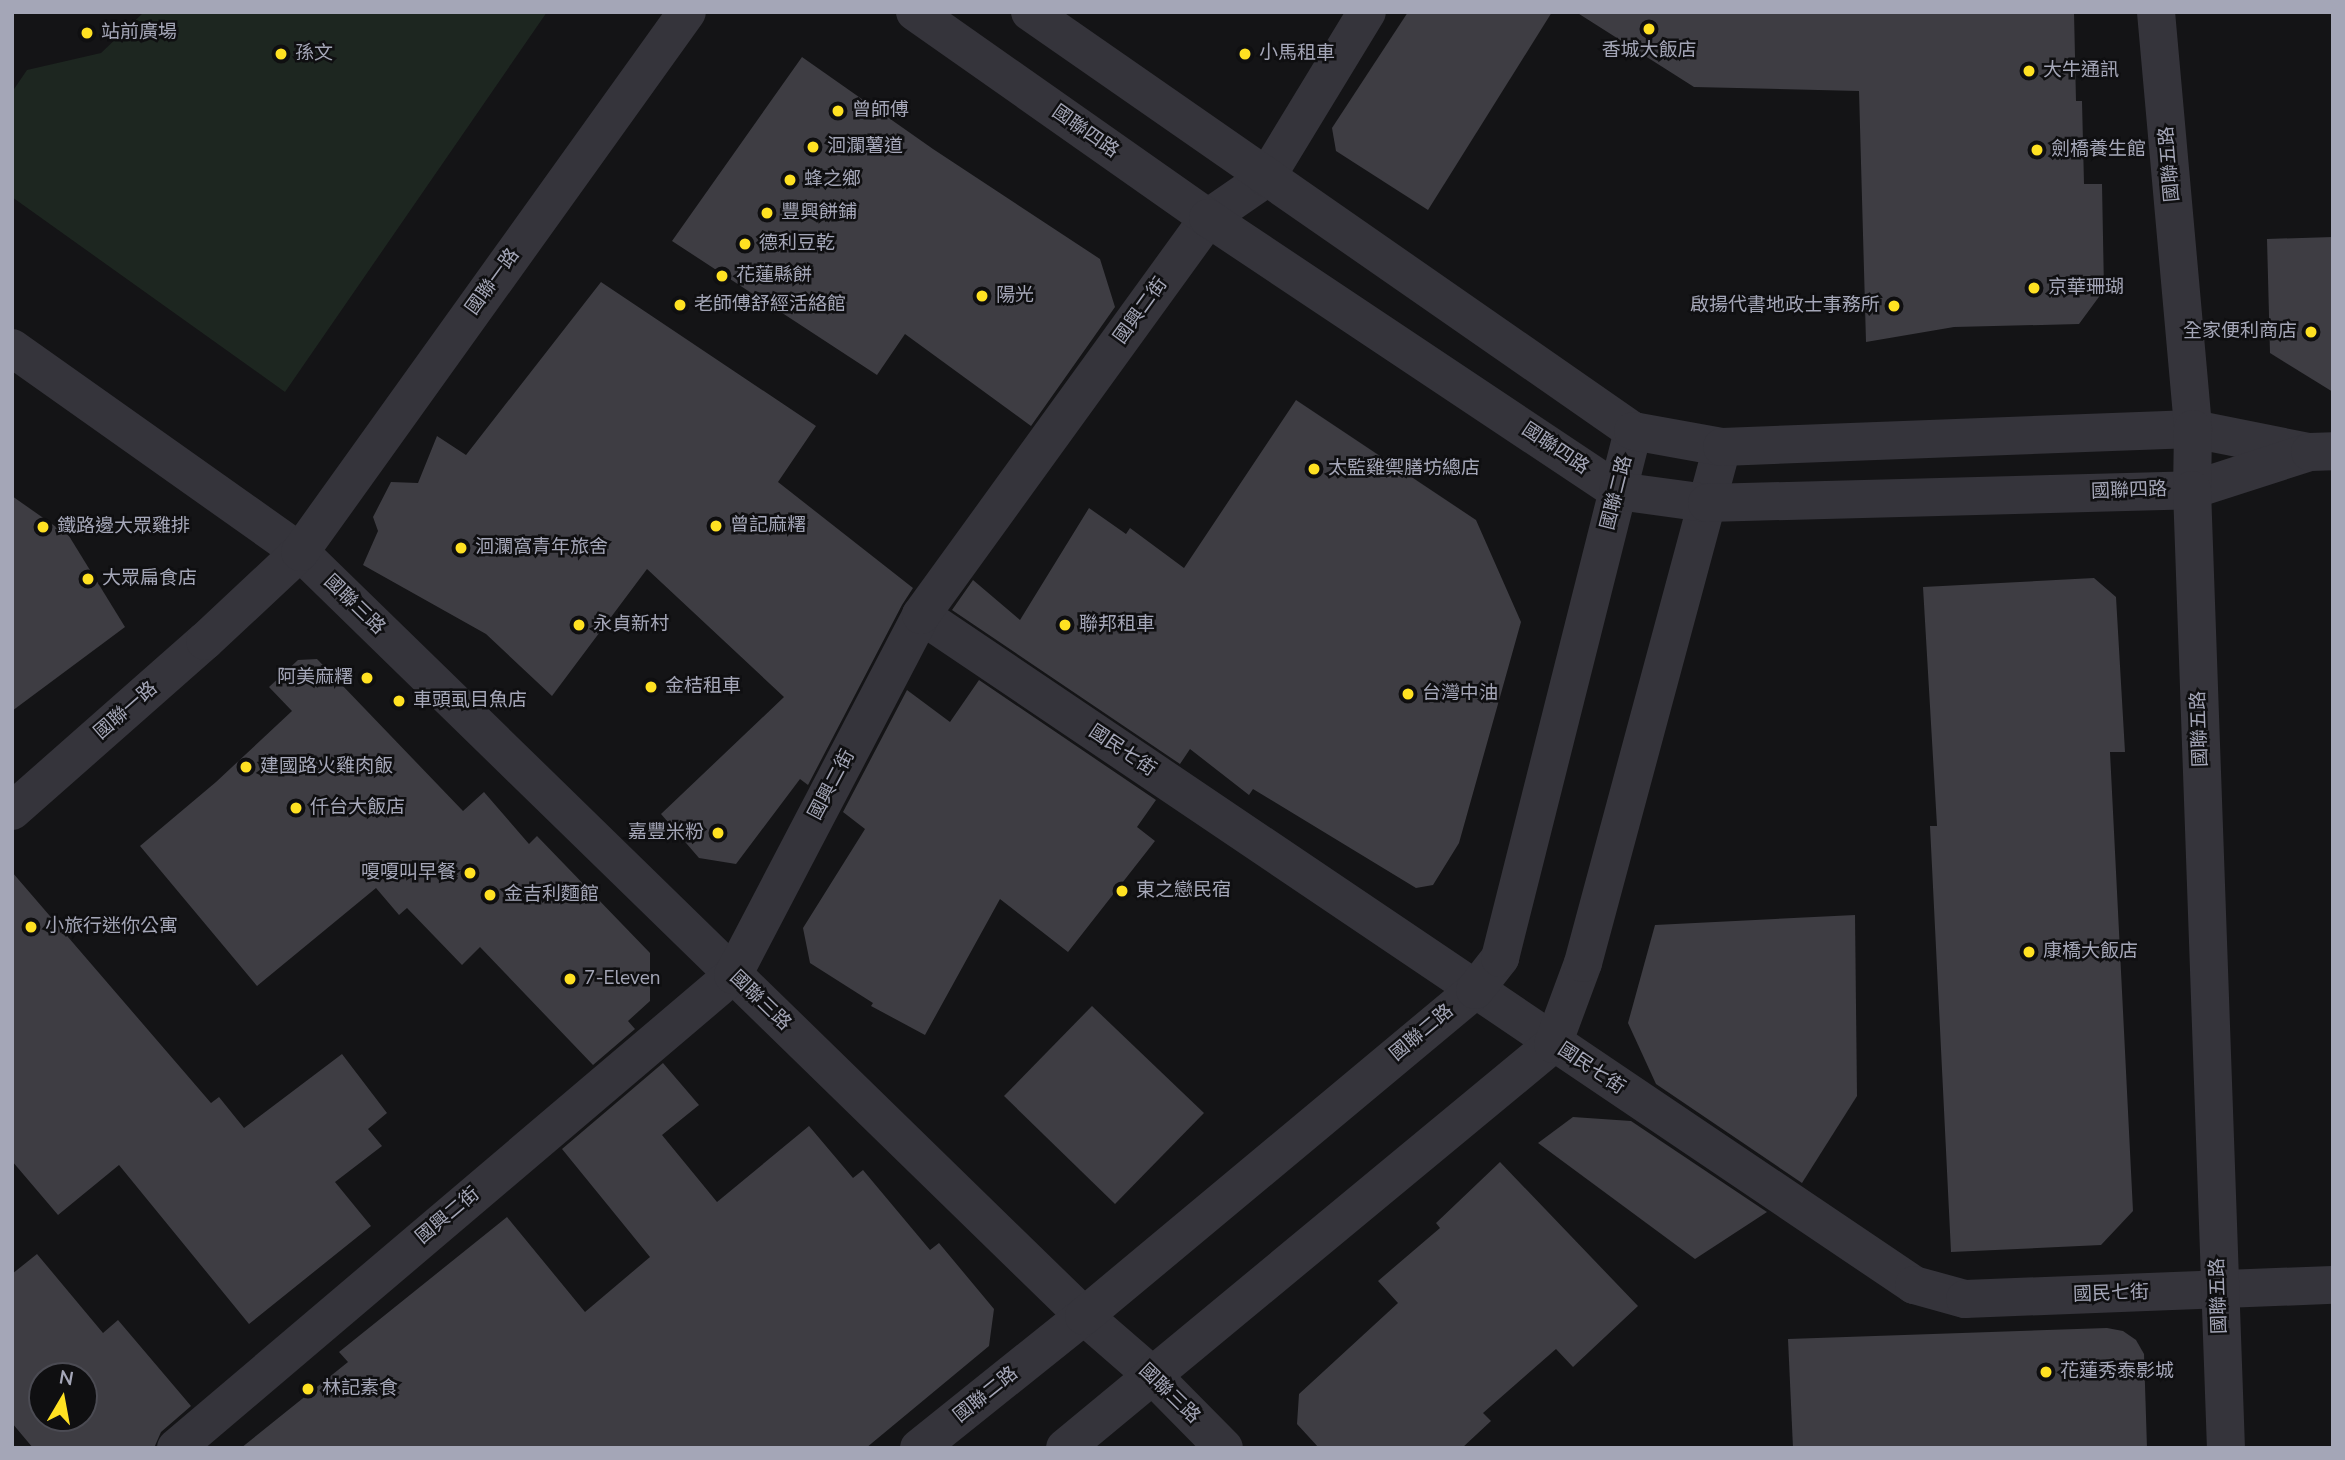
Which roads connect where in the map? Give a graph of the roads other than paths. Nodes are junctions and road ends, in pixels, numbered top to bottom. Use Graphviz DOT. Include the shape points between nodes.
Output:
graph roads {
  1 [pos="687,12"];
  2 [pos="915,12"];
  3 [pos="1030,12"];
  4 [pos="1367,12"];
  5 [pos="2156,12"];
  6 [pos="1266,178"];
  7 [pos="1208,218"];
  8 [pos="12,348"];
  9 [pos="2193,429"];
  10 [pos="1633,431"];
  11 [pos="1723,447"];
  12 [pos="2321,451"];
  13 [pos="2192,490"];
  14 [pos="1618,491"];
  15 [pos="1707,503"];
  16 [pos="300,552"];
  17 [pos="921,615"];
  18 [pos="12,811"];
  19 [pos="733,975"];
  20 [pos="1475,990"];
  21 [pos="1553,1044"];
  22 [pos="2333,1285"];
  23 [pos="2219,1291"];
  24 [pos="1084,1316"];
  25 [pos="1153,1376"];
  26 [pos="176,1448"];
  27 [pos="919,1448"];
  28 [pos="1065,1448"];
  29 [pos="1224,1448"];
  30 [pos="2225,1448"];
  1 -- 16 [label="street, 國聯一路"];
  2 -- 7 [label="street, 國聯四路"];
  3 -- 6 [label="street, 國聯四路"];
  4 -- 6 [label="street, 國興二街"];
  5 -- 9 [label="street, 國聯五路"];
  6 -- 7 [label="street, 國興二街"];
  6 -- 10 [label="street, 國聯四路"];
  7 -- 14 [label="street, 國聯四路"];
  7 -- 17 [label="street, 國興二街"];
  8 -- 16 [label="street"];
  9 -- 11 [label="street, 國聯四路"];
  9 -- 12 [label="street, 國聯四路"];
  9 -- 13 [label="street, 國聯五路"];
  10 -- 11 [label="street, 國聯四路"];
  10 -- 14 [label="street, 國聯二路"];
  11 -- 15 [label="street"];
  12 -- 13 [label="street, 國聯四路"];
  13 -- 15 [label="street, 國聯四路"];
  13 -- 23 [label="street, 國聯五路"];
  14 -- 15 [label="street, 國聯四路"];
  14 -- 20 [label="street, 國聯二路" via="1500,958"];
  15 -- 21 [label="street" via="1583,963"];
  16 -- 18 [label="street, 國聯一路"];
  16 -- 19 [label="street, 國聯三路"];
  17 -- 19 [label="street, 國興二街"];
  17 -- 20 [label="street, 國民七街"];
  19 -- 24 [label="street, 國聯三路"];
  19 -- 26 [label="street, 國興二街"];
  20 -- 21 [label="street, 國民七街"];
  20 -- 24 [label="street, 國聯二路"];
  21 -- 23 [label="street, 國民七街" via="1914,1285 1965,1298"];
  21 -- 25 [label="street"];
  22 -- 23 [label="street, 國民七街"];
  23 -- 30 [label="street, 國聯五路"];
  24 -- 25 [label="street, 國聯三路"];
  24 -- 27 [label="street, 國聯二路"];
  25 -- 28 [label="street"];
  25 -- 29 [label="street, 國聯三路"];
}
